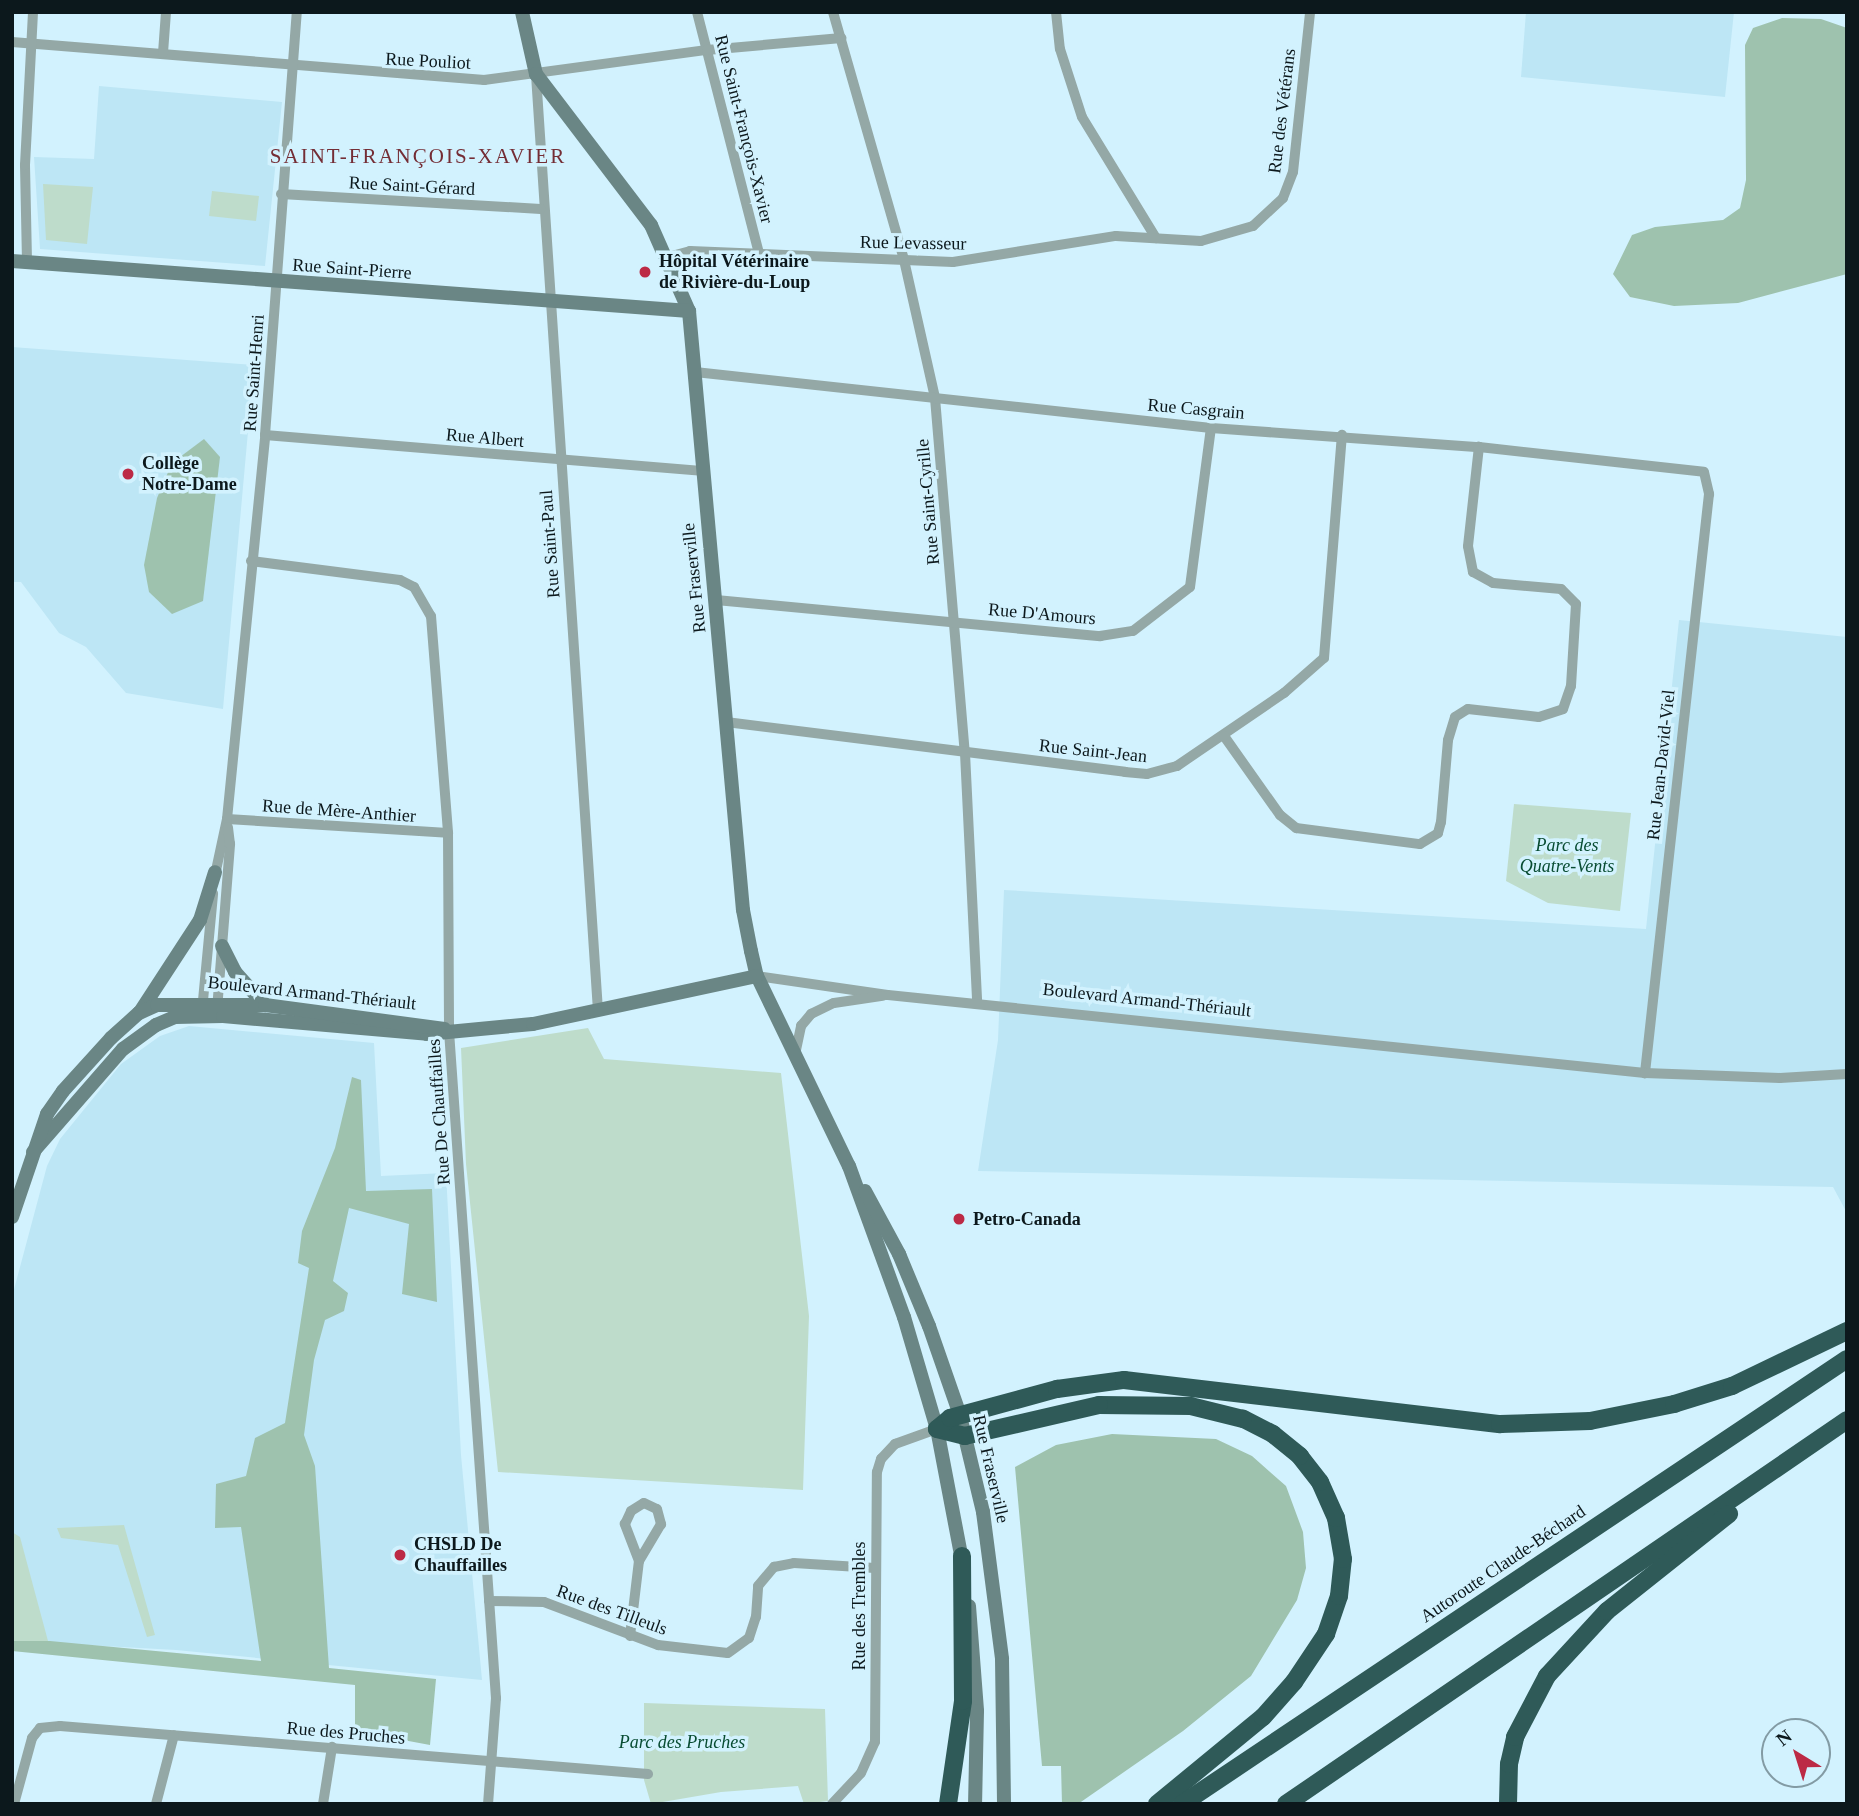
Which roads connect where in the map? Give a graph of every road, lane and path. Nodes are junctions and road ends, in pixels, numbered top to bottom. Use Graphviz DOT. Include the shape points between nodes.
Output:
graph roads {
  1 [pos="33,12"];
  2 [pos="166,12"];
  3 [pos="297,12"];
  4 [pos="522,12"];
  5 [pos="697,12"];
  6 [pos="833,12"];
  7 [pos="1056,12"];
  8 [pos="1310,12"];
  9 [pos="841,38"];
  10 [pos="12,42"];
  11 [pos="31,43"];
  12 [pos="707,50"];
  13 [pos="163,53"];
  14 [pos="292,67"];
  15 [pos="536,74"];
  16 [pos="281,194"];
  17 [pos="541,209"];
  18 [pos="1156,238"];
  19 [pos="759,254"];
  20 [pos="668,257"];
  21 [pos="904,260"];
  22 [pos="19,261"];
  23 [pos="274,282"];
  24 [pos="548,302"];
  25 [pos="689,312"];
  26 [pos="695,372"];
  27 [pos="935,398"];
  28 [pos="1211,428"];
  29 [pos="265,435"];
  30 [pos="1342,435"];
  31 [pos="1479,447"];
  32 [pos="560,460"];
  33 [pos="1696,467"];
  34 [pos="702,471"];
  35 [pos="251,562"];
  36 [pos="716,600"];
  37 [pos="954,622"];
  38 [pos="726,722"];
  39 [pos="1224,736"];
  40 [pos="965,753"];
  41 [pos="227,819"];
  42 [pos="449,833"];
  43 [pos="215,872"];
  44 [pos="222,946"];
  45 [pos="757,976"];
  46 [pos="888,995"];
  47 [pos="977,1001"];
  48 [pos="265,1005"];
  49 [pos="210,1009"];
  50 [pos="598,1011"];
  51 [pos="139,1013"];
  52 [pos="449,1031"];
  53 [pos="796,1057"];
  54 [pos="1644,1073"];
  55 [pos="1847,1074"];
  56 [pos="33,1152"];
  57 [pos="849,1166"];
  58 [pos="12,1217"];
  59 [pos="1847,1331"];
  60 [pos="1847,1359"];
  61 [pos="959,1412"];
  62 [pos="1847,1420"];
  63 [pos="1847,1427"];
  64 [pos="937,1429"];
  65 [pos="965,1436"];
  66 [pos="962,1556"];
  67 [pos="639,1561"];
  68 [pos="875,1568"];
  69 [pos="489,1601"];
  70 [pos="630,1636"];
  71 [pos="174,1735"];
  72 [pos="332,1748"];
  73 [pos="491,1762"];
  74 [pos="648,1774"];
  75 [pos="15,1804"];
  76 [pos="156,1804"];
  77 [pos="323,1804"];
  78 [pos="488,1804"];
  79 [pos="832,1804"];
  80 [pos="948,1804"];
  81 [pos="975,1804"];
  82 [pos="1004,1804"];
  83 [pos="1157,1804"];
  84 [pos="1182,1804"];
  85 [pos="1286,1804"];
  86 [pos="1508,1804"];
  1 -- 11 [label="street"];
  2 -- 13 [label="street"];
  3 -- 14 [label="street, Rue Saint-Henri"];
  4 -- 15 [label="main road, Rue Fraserville"];
  5 -- 12 [label="street, Rue Saint-François-Xavier"];
  6 -- 9 [label="street, Rue Saint-Cyrille"];
  7 -- 18 [label="street" via="1060,49 1082,117"];
  8 -- 18 [label="street, Rue des Vétérans" via="1293,173 1283,198 1254,226 1231,235 1201,241"];
  9 -- 12 [label="street, Rue Pouliot"];
  9 -- 21 [label="street, Rue Saint-Cyrille"];
  10 -- 11 [label="street, Rue Pouliot"];
  11 -- 13 [label="street, Rue Pouliot"];
  11 -- 22 [label="street"];
  12 -- 15 [label="street, Rue Pouliot"];
  12 -- 19 [label="street, Rue Saint-François-Xavier"];
  13 -- 14 [label="street, Rue Pouliot"];
  14 -- 15 [label="street, Rue Pouliot" via="441,79"];
  14 -- 16 [label="street, Rue Saint-Henri"];
  15 -- 17 [label="street, Rue Saint-Paul"];
  15 -- 20 [label="main road, Rue Fraserville" via="651,225"];
  16 -- 17 [label="street, Rue Saint-Gérard"];
  16 -- 23 [label="street, Rue Saint-Henri"];
  17 -- 24 [label="street, Rue Saint-Paul"];
  18 -- 21 [label="street, Rue Levasseur" via="1116,236 984,259"];
  19 -- 20 [label="street, Rue Levasseur" via="690,251"];
  19 -- 21 [label="street, Rue Levasseur"];
  20 -- 25 [label="main road, Rue Fraserville"];
  21 -- 27 [label="street, Rue Saint-Cyrille"];
  22 -- 23 [label="main road, Rue Saint-Pierre"];
  23 -- 24 [label="main road, Rue Saint-Pierre"];
  23 -- 29 [label="street, Rue Saint-Henri"];
  24 -- 25 [label="main road, Rue Saint-Pierre"];
  24 -- 32 [label="street, Rue Saint-Paul"];
  25 -- 26 [label="main road, Rue Fraserville"];
  26 -- 27 [label="street, Rue Casgrain"];
  26 -- 34 [label="main road, Rue Fraserville"];
  27 -- 28 [label="street, Rue Casgrain"];
  27 -- 37 [label="street, Rue Saint-Cyrille"];
  28 -- 30 [label="street, Rue Casgrain"];
  28 -- 37 [label="street, Rue D'Amours" via="1190,587 1152,621 1118,636"];
  29 -- 32 [label="street, Rue Albert"];
  29 -- 35 [label="street, Rue Saint-Henri"];
  30 -- 31 [label="street, Rue Casgrain"];
  30 -- 39 [label="street, Rue Saint-Jean" via="1324,657 1307,675"];
  31 -- 33 [label="street, Rue Casgrain"];
  31 -- 39 [label="street" via="1468,545 1473,572 1493,583 1561,589 1576,604 1571,686 1563,709 1539,717 1468,709 1455,717 1448,740 1438,834 1420,844 1296,828 1280,815"];
  32 -- 34 [label="street, Rue Albert"];
  32 -- 50 [label="street, Rue Saint-Paul"];
  33 -- 54 [label="street, Rue Jean-David-Viel" via="1709,482 1709,494"];
  34 -- 36 [label="main road, Rue Fraserville"];
  35 -- 41 [label="street, Rue Saint-Henri"];
  35 -- 42 [label="street, Rue De Chauffailles" via="400,580 414,587 431,617"];
  36 -- 37 [label="street, Rue D'Amours"];
  36 -- 38 [label="main road, Rue Fraserville"];
  37 -- 40 [label="street, Rue Saint-Cyrille"];
  38 -- 40 [label="street, Rue Saint-Jean"];
  38 -- 45 [label="main road, Rue Fraserville" via="743,911"];
  39 -- 40 [label="street, Rue Saint-Jean" via="1177,766 1147,774"];
  40 -- 47 [label="street, Rue Saint-Cyrille"];
  41 -- 42 [label="street, Rue de Mère-Anthier"];
  41 -- 43 [label="street, Rue Saint-Henri"];
  41 -- 44 [label="street, Rue Saint-Henri" via="230,844"];
  42 -- 52 [label="street, Rue De Chauffailles"];
  43 -- 49 [label="street, Rue Saint-Henri"];
  43 -- 51 [label="main road" via="200,920"];
  44 -- 48 [label="main road" via="235,972"];
  44 -- 49 [label="street, Rue Saint-Henri"];
  45 -- 46 [label="street, Boulevard Armand-Thériault"];
  45 -- 50 [label="main road, Boulevard Armand-Thériault"];
  45 -- 53 [label="main road, Rue Fraserville"];
  46 -- 47 [label="street, Boulevard Armand-Thériault"];
  46 -- 53 [label="street" via="834,1003 811,1014 798,1033"];
  47 -- 54 [label="street, Boulevard Armand-Thériault"];
  48 -- 49 [label="main road, Boulevard Armand-Thériault"];
  48 -- 52 [label="main road, Boulevard Armand-Thériault" via="429,1024"];
  49 -- 51 [label="main road, Boulevard Armand-Thériault" via="158,1005"];
  49 -- 52 [label="main road, Boulevard Armand-Thériault" via="427,1034"];
  49 -- 56 [label="main road, Boulevard Armand-Thériault" via="175,1017 138,1036 92,1079"];
  50 -- 52 [label="main road, Boulevard Armand-Thériault" via="496,1030"];
  51 -- 56 [label="main road, Boulevard Armand-Thériault" via="63,1091 47,1114"];
  52 -- 69 [label="street, Rue De Chauffailles"];
  53 -- 57 [label="main road, Rue Fraserville"];
  54 -- 55 [label="street, Boulevard Armand-Thériault" via="1780,1078"];
  56 -- 58 [label="main road, Boulevard Armand-Thériault"];
  57 -- 61 [label="main road, Rue Fraserville" via="899,1254"];
  57 -- 64 [label="main road, Rue Fraserville" via="904,1317"];
  59 -- 61 [label="highway" via="1731,1386 1674,1404 1591,1421 1488,1423 1124,1380 1057,1389"];
  60 -- 84 [label="highway, Autoroute Claude-Béchard"];
  61 -- 64 [label="highway"];
  61 -- 65 [label="main road, Rue Fraserville"];
  62 -- 85 [label="highway"];
  63 -- 86 [label="highway" via="1665,1563 1575,1642 1547,1676 1520,1723 1508,1764"];
  64 -- 65 [label="highway"];
  64 -- 66 [label="main road, Rue Fraserville"];
  64 -- 68 [label="street, Rue des Trembles" via="895,1444 881,1459 874,1491"];
  65 -- 82 [label="main road, Rue Fraserville" via="990,1548 999,1623"];
  65 -- 83 [label="highway" via="1099,1405 1171,1403 1209,1409 1257,1425 1287,1444 1320,1482 1336,1518 1343,1559 1339,1596 1326,1634 1271,1709"];
  66 -- 80 [label="highway" via="963,1701"];
  66 -- 81 [label="main road, Rue Fraserville" via="975,1672"];
  67 -- 67 [label="street" via="625,1524 631,1511 644,1503 657,1509 661,1524"];
  67 -- 70 [label="street"];
  68 -- 70 [label="street, Rue des Tilleuls" via="794,1563 774,1567 758,1586 757,1616 749,1638 728,1653 679,1649"];
  68 -- 79 [label="street, Rue des Trembles" via="875,1741 861,1773"];
  69 -- 70 [label="street, Rue des Tilleuls" via="535,1601 566,1607"];
  69 -- 73 [label="street, Rue De Chauffailles" via="496,1698"];
  71 -- 72 [label="street, Rue des Pruches"];
  71 -- 75 [label="street, Rue des Pruches" via="40,1728 32,1738"];
  71 -- 76 [label="street"];
  72 -- 73 [label="street, Rue des Pruches"];
  72 -- 77 [label="street"];
  73 -- 74 [label="street, Rue des Pruches"];
  73 -- 78 [label="street, Rue De Chauffailles"];
}
